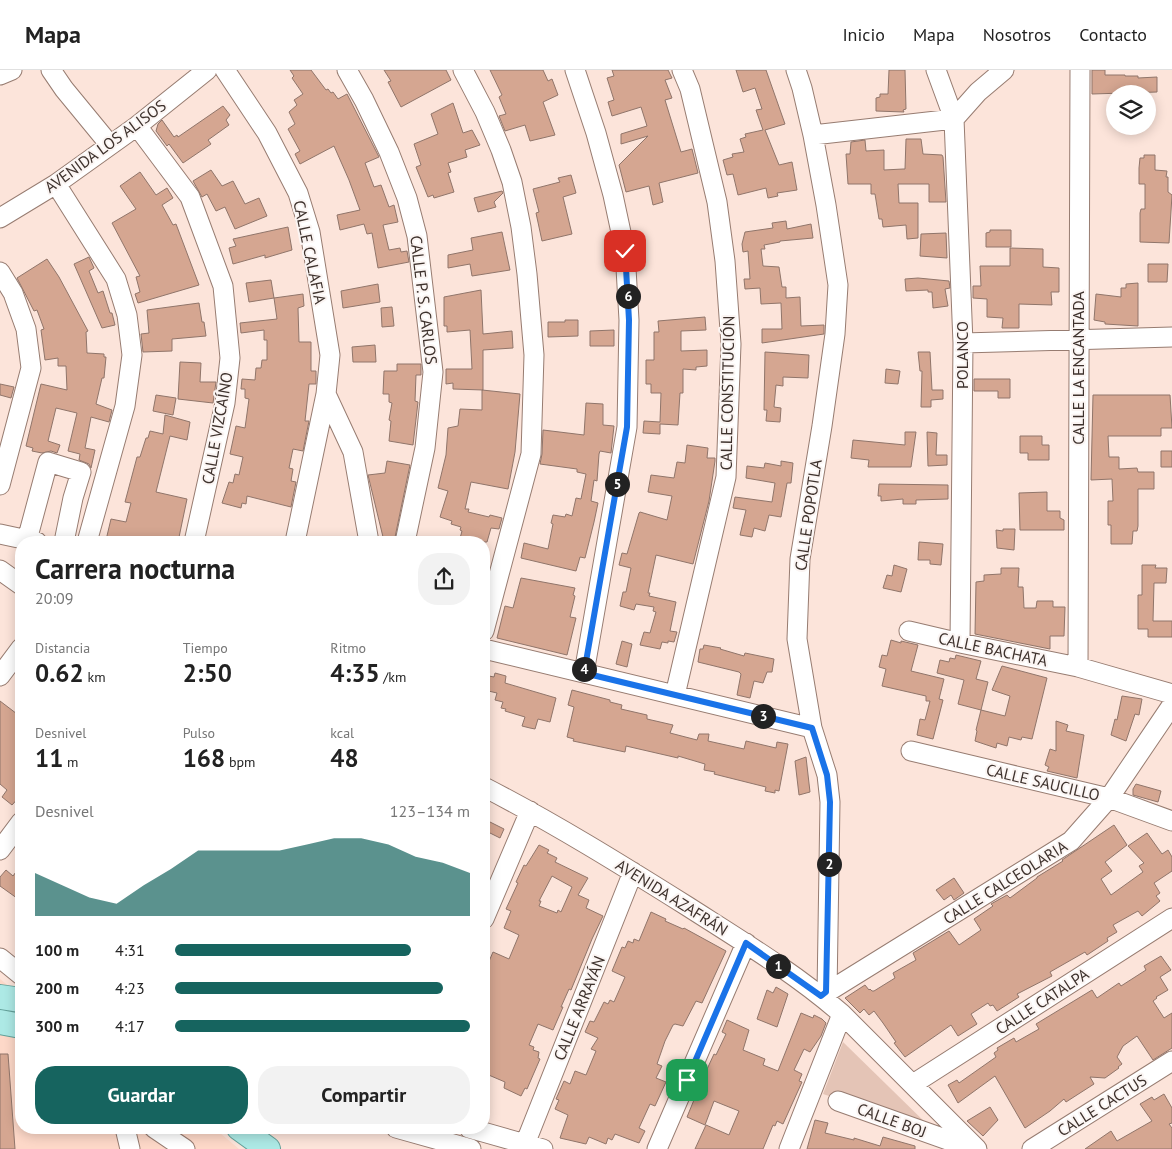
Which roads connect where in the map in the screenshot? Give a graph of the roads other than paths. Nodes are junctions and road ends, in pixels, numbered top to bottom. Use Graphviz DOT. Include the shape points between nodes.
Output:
graph roads {
  1 [pos="12,70"];
  2 [pos="51,70"];
  3 [pos="207,70"];
  4 [pos="225,70"];
  5 [pos="347,70"];
  6 [pos="463,70"];
  7 [pos="575,70"];
  8 [pos="682,70"];
  9 [pos="696,70"];
  10 [pos="796,70"];
  11 [pos="936,70"];
  12 [pos="1004,70"];
  13 [pos="1080,70"];
  14 [pos="0,75"];
  15 [pos="690,89"];
  16 [pos="954,119"];
  17 [pos="137,126"];
  18 [pos="813,135"];
  19 [pos="110,145"];
  20 [pos="56,184"];
  21 [pos="0,218"];
  22 [pos="0,272"];
  23 [pos="1172,337"];
  24 [pos="1078,341"];
  25 [pos="963,343"];
  26 [pos="326,394"];
  27 [pos="0,485"];
  28 [pos="42,490"];
  29 [pos="73,498"];
  30 [pos="0,534"];
  31 [pos="33,536"];
  32 [pos="65,536"];
  33 [pos="89,536"];
  34 [pos="195,536"];
  35 [pos="296,536"];
  36 [pos="368,536"];
  37 [pos="406,536"];
  38 [pos="15,537"];
  39 [pos="0,570"];
  40 [pos="15,580"];
  41 [pos="490,608"];
  42 [pos="909,631"];
  43 [pos="960,643"];
  44 [pos="490,650"];
  45 [pos="15,656"];
  46 [pos="1078,667"];
  47 [pos="584,673"];
  48 [pos="0,676"];
  49 [pos="1172,694"];
  50 [pos="675,695"];
  51 [pos="1172,705"];
  52 [pos="812,728"];
  53 [pos="911,751"];
  54 [pos="490,790"];
  55 [pos="1109,798"];
  56 [pos="530,811"];
  57 [pos="1172,821"];
  58 [pos="15,830"];
  59 [pos="0,850"];
  60 [pos="633,872"];
  61 [pos="490,904"];
  62 [pos="1172,918"];
  63 [pos="746,943"];
  64 [pos="0,958"];
  65 [pos="15,970"];
  66 [pos="824,994"];
  67 [pos="842,1014"];
  68 [pos="0,1022"];
  69 [pos="15,1025"];
  70 [pos="1172,1061"];
  71 [pos="912,1084"];
  72 [pos="838,1101"];
  73 [pos="126,1134"];
  74 [pos="164,1134"];
  75 [pos="251,1134"];
  76 [pos="417,1134"];
  77 [pos="490,1134"];
  78 [pos="178,1142"];
  79 [pos="524,1144"];
  80 [pos="130,1149"];
  81 [pos="268,1149"];
  82 [pos="471,1149"];
  83 [pos="543,1149"];
  84 [pos="657,1149"];
  85 [pos="790,1149"];
  86 [pos="975,1149"];
  87 [pos="1032,1149"];
  1 -- 14 [label="street"];
  2 -- 19 [label="street"];
  3 -- 17 [label="street, AVENIDA LOS ALISOS"];
  4 -- 26 [label="street, CALLE CALAFIA" via="267,133 298,193 310,232 330,356"];
  5 -- 37 [label="street, CALLE P. S. CARLOS" via="389,152 407,198 417,236 433,372 425,448"];
  6 -- 41 [label="street" via="485,112 512,182 526,265 534,355 531,454"];
  7 -- 47 [label="street" via="613,195 625,251 629,320 627,427"];
  8 -- 15 [label="street, CALLE CONSTITUCIÓN"];
  9 -- 15 [label="street"];
  10 -- 18 [label="street, CALLE POPOTLA"];
  11 -- 16 [label="street, POLANCO"];
  12 -- 16 [label="street"];
  13 -- 24 [label="street, CALLE LA ENCANTADA"];
  15 -- 50 [label="street, CALLE CONSTITUCIÓN" via="717,202 731,344 726,476"];
  16 -- 18 [label="street"];
  16 -- 25 [label="street, POLANCO"];
  17 -- 19 [label="street, AVENIDA LOS ALISOS"];
  17 -- 34 [label="street, CALLE VIZCAÍNO" via="190,197 223,286 230,358 225,403"];
  18 -- 52 [label="street, CALLE POPOTLA" via="838,285 835,334 800,559 798,640"];
  19 -- 20 [label="street, AVENIDA LOS ALISOS"];
  20 -- 21 [label="street, AVENIDA LOS ALISOS"];
  20 -- 33 [label="street" via="116,279 127,315 132,355 125,406"];
  22 -- 27 [label="street" via="13,293 26,328 31,368"];
  23 -- 24 [label="street"];
  24 -- 25 [label="street"];
  24 -- 46 [label="street, CALLE LA ENCANTADA"];
  25 -- 43 [label="street, POLANCO"];
  26 -- 35 [label="street, CALLE CALAFIA"];
  26 -- 36 [label="street" via="353,452"];
  28 -- 29 [label="street"];
  28 -- 29 [label="street" via="48,462 80,472"];
  28 -- 31 [label="street"];
  29 -- 32 [label="street"];
  30 -- 38 [label="street"];
  39 -- 40 [label="street"];
  42 -- 43 [label="street, CALLE BACHATA"];
  43 -- 46 [label="street, CALLE BACHATA"];
  44 -- 47 [label="street"];
  45 -- 48 [label="street"];
  46 -- 49 [label="street"];
  47 -- 50 [label="street"];
  50 -- 52 [label="street"];
  51 -- 55 [label="street, CALLE CALCEOLARIA"];
  52 -- 66 [label="street, CALLE POPOTLA" via="827,775 830,802"];
  53 -- 55 [label="street, CALLE SAUCILLO"];
  54 -- 56 [label="street, AVENIDA AZAFRÁN"];
  55 -- 57 [label="street, CALLE SAUCILLO"];
  55 -- 66 [label="street, CALLE CALCEOLARIA" via="1071,841"];
  56 -- 60 [label="street, AVENIDA AZAFRÁN"];
  56 -- 61 [label="street"];
  58 -- 59 [label="street"];
  60 -- 63 [label="street, AVENIDA AZAFRÁN"];
  60 -- 79 [label="street, CALLE ARRAYÁN"];
  62 -- 71 [label="street, CALLE CATALPA"];
  63 -- 66 [label="street, AVENIDA AZAFRÁN"];
  63 -- 84 [label="street"];
  64 -- 65 [label="street"];
  66 -- 67 [label="street, AVENIDA AZAFRÁN"];
  67 -- 71 [label="street, AVENIDA AZAFRÁN"];
  67 -- 85 [label="street"];
  68 -- 69 [label="main road"];
  70 -- 87 [label="street, CALLE CACTUS"];
  71 -- 86 [label="street, AVENIDA AZAFRÁN"];
  72 -- 86 [label="street, CALLE BOJ"];
  73 -- 80 [label="street"];
  74 -- 78 [label="street"];
  75 -- 81 [label="main road"];
  76 -- 82 [label="street"];
  77 -- 79 [label="street"];
  79 -- 83 [label="street"];
}
